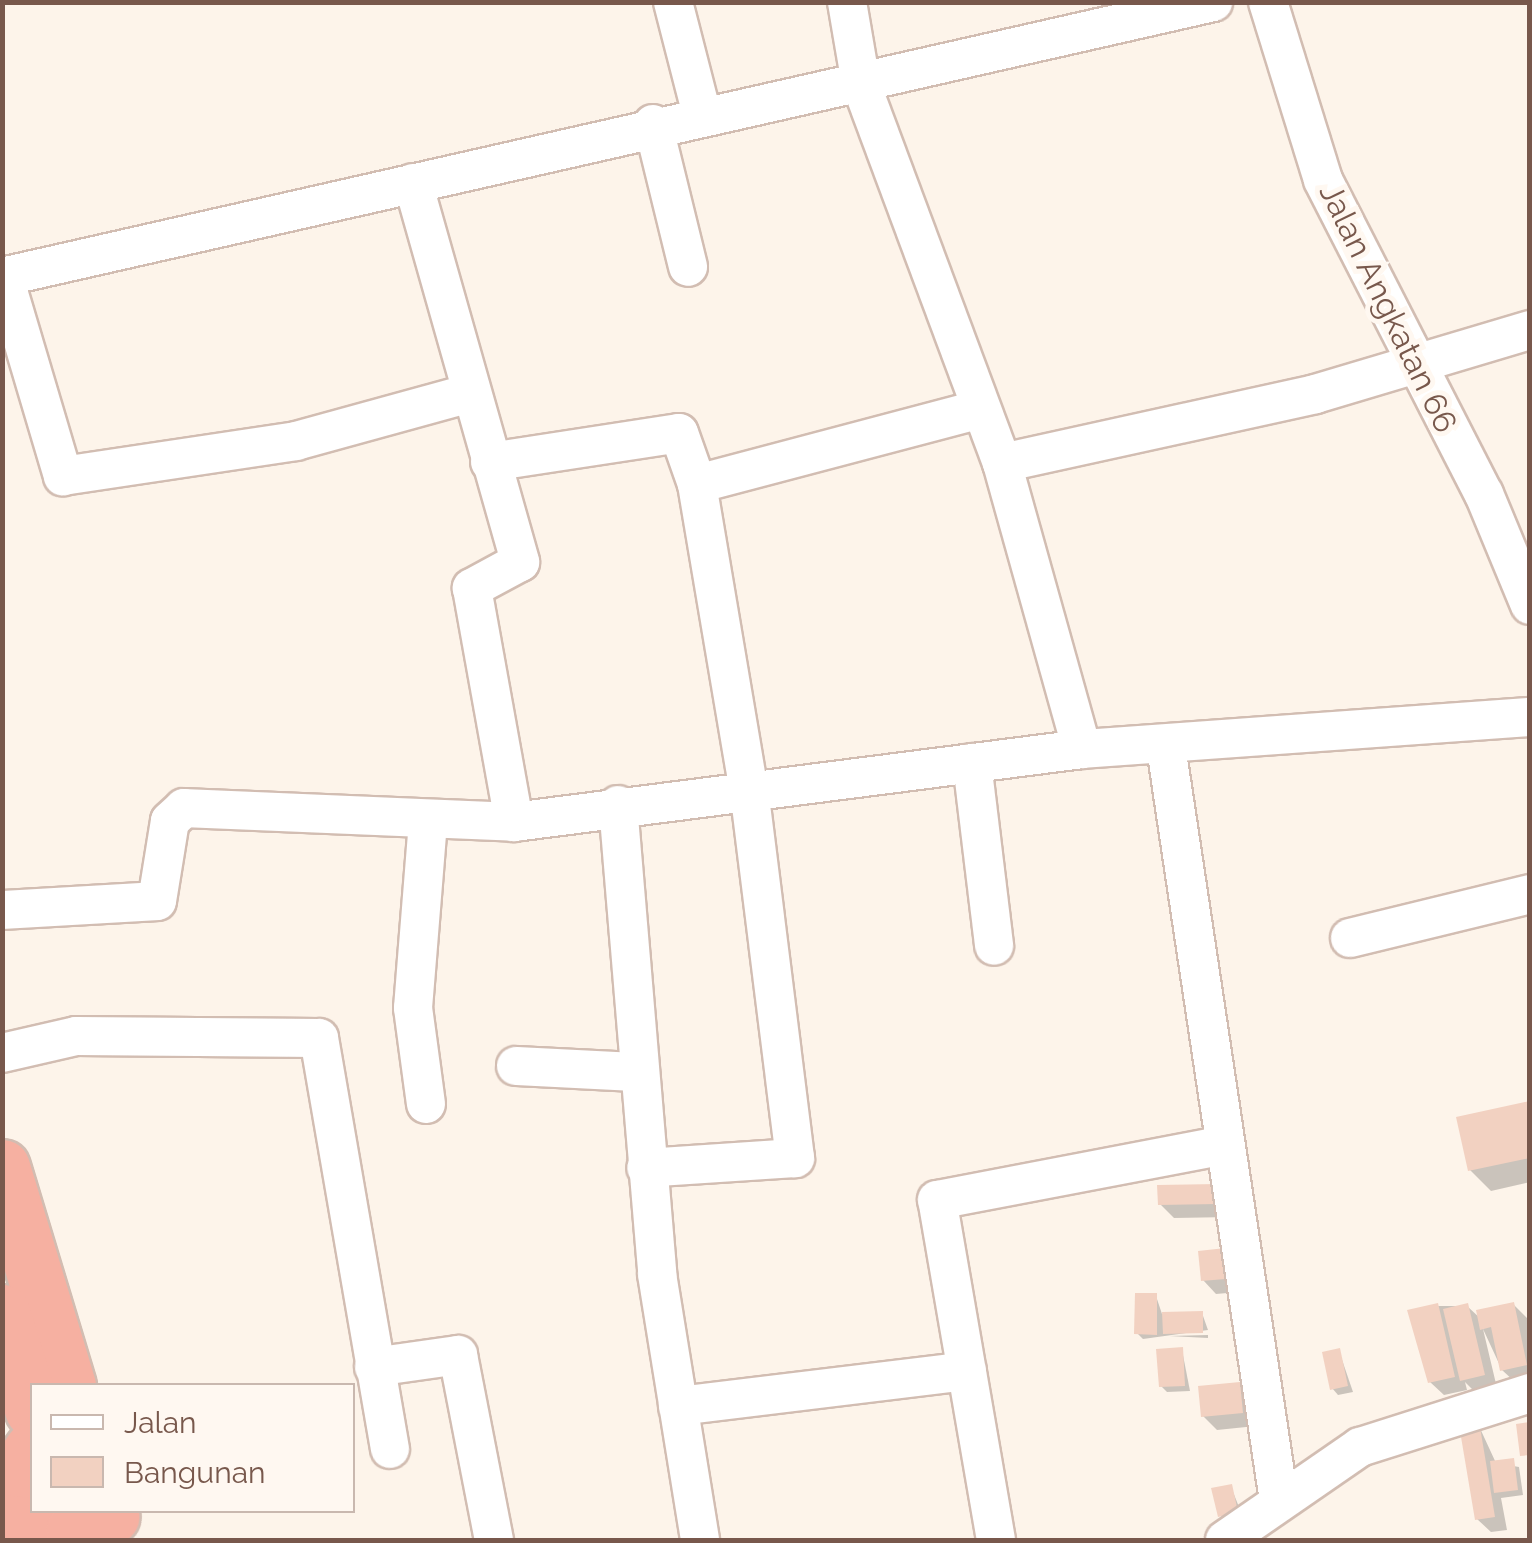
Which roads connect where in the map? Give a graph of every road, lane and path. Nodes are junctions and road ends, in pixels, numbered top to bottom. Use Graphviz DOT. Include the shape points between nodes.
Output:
graph roads {
  1 [pos="673,2"];
  2 [pos="847,2"];
  3 [pos="1213,2"];
  4 [pos="1268,2"];
  5 [pos="860,84"];
  6 [pos="702,115"];
  7 [pos="653,124"];
  8 [pos="413,183"];
  9 [pos="688,267"];
  10 [pos="3,277"];
  11 [pos="1530,330"];
  12 [pos="1412,366"];
  13 [pos="467,394"];
  14 [pos="978,410"];
  15 [pos="490,462"];
  16 [pos="1002,462"];
  17 [pos="697,484"];
  18 [pos="1530,605"];
  19 [pos="1530,718"];
  20 [pos="1166,747"];
  21 [pos="1082,749"];
  22 [pos="972,763"];
  23 [pos="750,797"];
  24 [pos="618,805"];
  25 [pos="428,822"];
  26 [pos="514,822"];
  27 [pos="1530,894"];
  28 [pos="2,910"];
  29 [pos="1350,938"];
  30 [pos="994,946"];
  31 [pos="2,1053"];
  32 [pos="516,1066"];
  33 [pos="636,1072"];
  34 [pos="426,1104"];
  35 [pos="1225,1145"];
  36 [pos="2,1167"];
  37 [pos="646,1168"];
  38 [pos="2,1312"];
  39 [pos="374,1367"];
  40 [pos="967,1371"];
  41 [pos="67,1383"];
  42 [pos="1530,1393"];
  43 [pos="30,1403"];
  44 [pos="678,1406"];
  45 [pos="390,1449"];
  46 [pos="30,1452"];
  47 [pos="2,1490"];
  48 [pos="1279,1500"];
  49 [pos="2,1522"];
  50 [pos="94,1525"];
  51 [pos="494,1540"];
  52 [pos="700,1540"];
  53 [pos="996,1540"];
  54 [pos="1226,1540"];
  1 -- 6 [label="street"];
  2 -- 5 [label="street"];
  3 -- 5 [label="street"];
  4 -- 12 [label="street, Jalan Angkatan 66" via="1323,180"];
  5 -- 6 [label="street"];
  5 -- 14 [label="street"];
  6 -- 7 [label="street"];
  7 -- 8 [label="street"];
  7 -- 9 [label="street"];
  8 -- 10 [label="street"];
  8 -- 13 [label="street"];
  10 -- 13 [label="street" via="63,476 296,441"];
  11 -- 12 [label="street"];
  12 -- 16 [label="street"];
  12 -- 18 [label="street, Jalan Angkatan 66" via="1484,494"];
  13 -- 15 [label="street"];
  14 -- 16 [label="street"];
  14 -- 17 [label="street"];
  15 -- 17 [label="street" via="546,446 597,451 679,433"];
  15 -- 26 [label="street" via="520,562 472,588"];
  16 -- 21 [label="street"];
  17 -- 23 [label="street"];
  19 -- 20 [label="street"];
  20 -- 21 [label="street"];
  20 -- 35 [label="street"];
  21 -- 22 [label="street"];
  22 -- 23 [label="street"];
  22 -- 30 [label="street"];
  23 -- 24 [label="street"];
  23 -- 37 [label="street" via="794,1158"];
  24 -- 26 [label="street"];
  24 -- 33 [label="street"];
  25 -- 26 [label="street"];
  25 -- 28 [label="street" via="173,810 157,902"];
  25 -- 34 [label="street" via="413,1008"];
  27 -- 29 [label="street"];
  31 -- 39 [label="street" via="76,1036 319,1038"];
  32 -- 33 [label="street"];
  33 -- 37 [label="street"];
  35 -- 40 [label="street" via="938,1199"];
  35 -- 48 [label="street"];
  36 -- 41 [label="highway"];
  37 -- 44 [label="street"];
  38 -- 43 [label="highway"];
  39 -- 45 [label="street"];
  39 -- 51 [label="street" via="458,1354"];
  40 -- 44 [label="street"];
  40 -- 53 [label="street"];
  42 -- 48 [label="street" via="1387,1435"];
  44 -- 52 [label="street"];
  46 -- 47 [label="highway"];
  48 -- 54 [label="street"];
  49 -- 50 [label="highway"];
}
